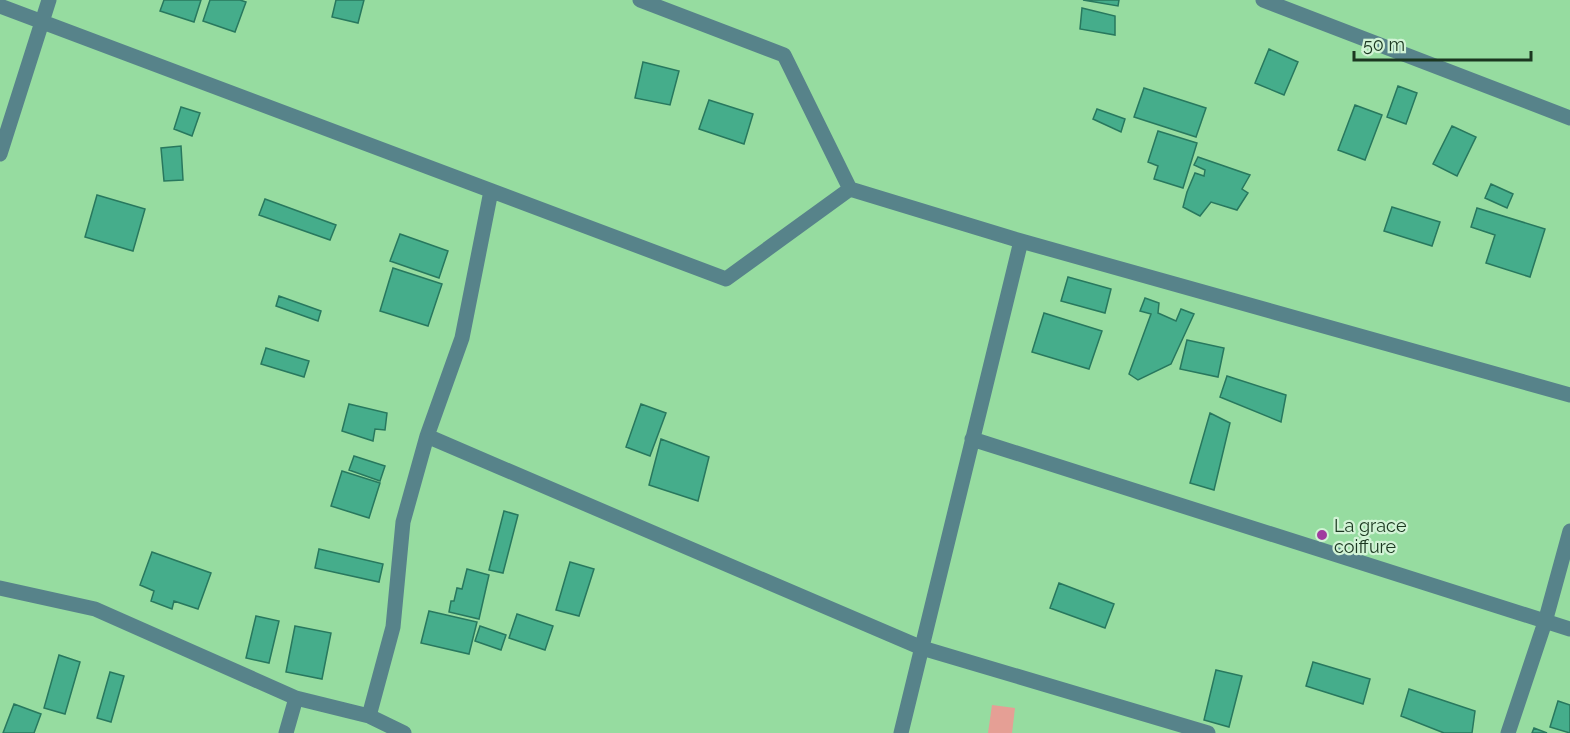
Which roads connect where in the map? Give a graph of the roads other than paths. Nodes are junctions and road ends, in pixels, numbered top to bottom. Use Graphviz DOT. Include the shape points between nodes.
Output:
graph roads {
  1 [pos="49,0"];
  2 [pos="640,0"];
  3 [pos="1263,0"];
  4 [pos="0,6"];
  5 [pos="43,22"];
  6 [pos="1570,118"];
  7 [pos="0,154"];
  8 [pos="850,189"];
  9 [pos="491,191"];
  10 [pos="1021,241"];
  11 [pos="1570,394"];
  12 [pos="427,436"];
  13 [pos="972,439"];
  14 [pos="1570,531"];
  15 [pos="0,588"];
  16 [pos="1545,622"];
  17 [pos="1570,628"];
  18 [pos="922,648"];
  19 [pos="296,698"];
  20 [pos="369,716"];
  21 [pos="286,733"];
  22 [pos="404,733"];
  23 [pos="901,733"];
  24 [pos="1208,733"];
  25 [pos="1508,733"];
  1 -- 5 [label="street"];
  2 -- 8 [label="street" via="784,55"];
  3 -- 6 [label="street"];
  4 -- 5 [label="street"];
  5 -- 7 [label="street"];
  5 -- 9 [label="street"];
  8 -- 9 [label="street" via="726,279"];
  8 -- 10 [label="street"];
  9 -- 12 [label="street" via="462,338"];
  10 -- 11 [label="street"];
  10 -- 13 [label="street"];
  12 -- 18 [label="street"];
  12 -- 20 [label="street" via="403,522 393,627"];
  13 -- 16 [label="street"];
  13 -- 18 [label="street"];
  14 -- 16 [label="street"];
  15 -- 19 [label="street" via="95,609"];
  16 -- 17 [label="street"];
  16 -- 25 [label="street"];
  18 -- 23 [label="street"];
  18 -- 24 [label="street"];
  19 -- 20 [label="street"];
  19 -- 21 [label="street"];
  20 -- 22 [label="street"];
}
